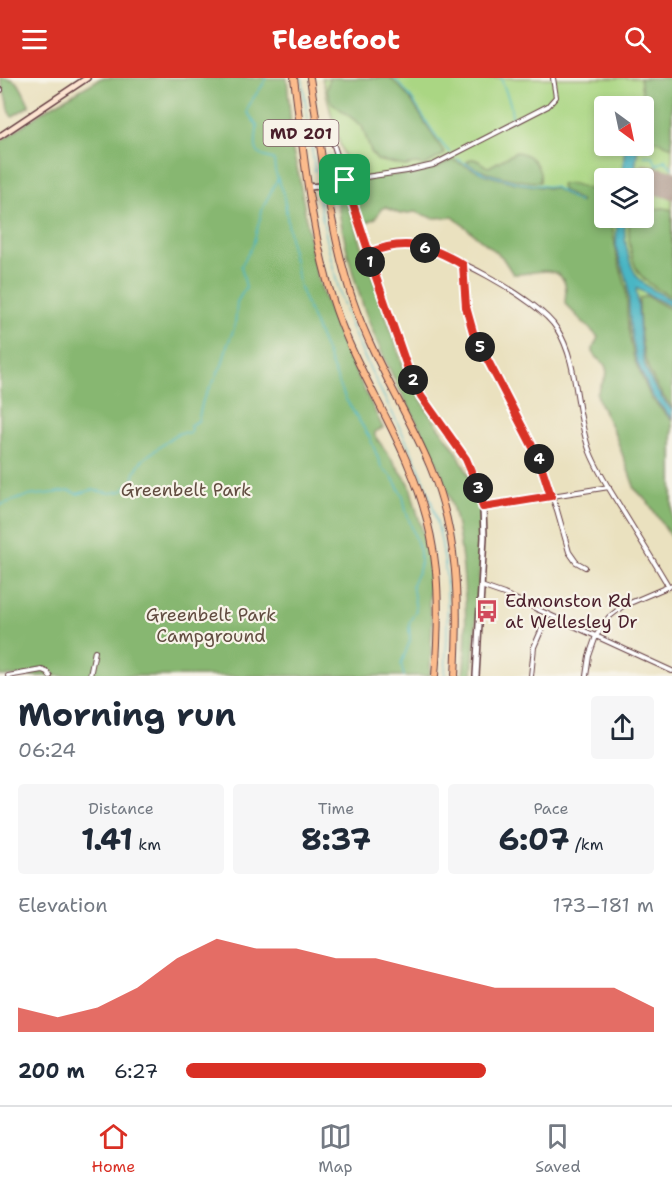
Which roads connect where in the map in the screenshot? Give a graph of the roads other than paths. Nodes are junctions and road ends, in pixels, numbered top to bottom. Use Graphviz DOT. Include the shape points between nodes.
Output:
graph roads {
  1 [pos="87,78"];
  2 [pos="294,78"];
  3 [pos="310,78"];
  4 [pos="553,78"];
  5 [pos="329,130"];
  6 [pos="0,136"];
  7 [pos="345,180"];
  8 [pos="327,184"];
  9 [pos="309,187"];
  10 [pos="369,253"];
  11 [pos="463,265"];
  12 [pos="609,487"];
  13 [pos="551,496"];
  14 [pos="483,507"];
  15 [pos="585,567"];
  16 [pos="482,586"];
  17 [pos="670,586"];
  18 [pos="548,615"];
  19 [pos="596,636"];
  20 [pos="95,651"];
  21 [pos="672,671"];
  22 [pos="8,676"];
  23 [pos="50,676"];
  24 [pos="90,676"];
  25 [pos="435,676"];
  26 [pos="454,676"];
  27 [pos="476,676"];
  28 [pos="531,676"];
  29 [pos="586,676"];
  1 -- 6 [label="main road"];
  2 -- 9 [label="main road, MD 201"];
  3 -- 8 [label="main road, MD 201"];
  4 -- 7 [label="street" via="556,97 548,106 461,152 420,169"];
  5 -- 7 [label="street"];
  7 -- 8 [label="street" via="340,178"];
  7 -- 10 [label="street"];
  8 -- 9 [label="street"];
  8 -- 26 [label="main road, MD 201" via="352,299 429,465 450,530 458,598"];
  9 -- 25 [label="main road, MD 201" via="319,247 337,312 409,466 428,523 439,597"];
  10 -- 11 [label="street" via="390,245 412,245"];
  10 -- 14 [label="street" via="409,372 421,396 466,459"];
  11 -- 12 [label="street" via="530,302 558,329 567,348 590,450"];
  11 -- 13 [label="street" via="466,307 473,332 539,459"];
  12 -- 13 [label="street"];
  12 -- 17 [label="street"];
  13 -- 14 [label="street"];
  13 -- 15 [label="street" via="569,552"];
  14 -- 16 [label="street"];
  16 -- 18 [label="street"];
  16 -- 27 [label="street"];
  17 -- 19 [label="street" via="618,609"];
  18 -- 19 [label="street"];
  18 -- 28 [label="street" via="534,647"];
  19 -- 21 [label="street"];
  19 -- 29 [label="street"];
  20 -- 24 [label="street"];
  22 -- 23 [label="street" via="42,670"];
}
